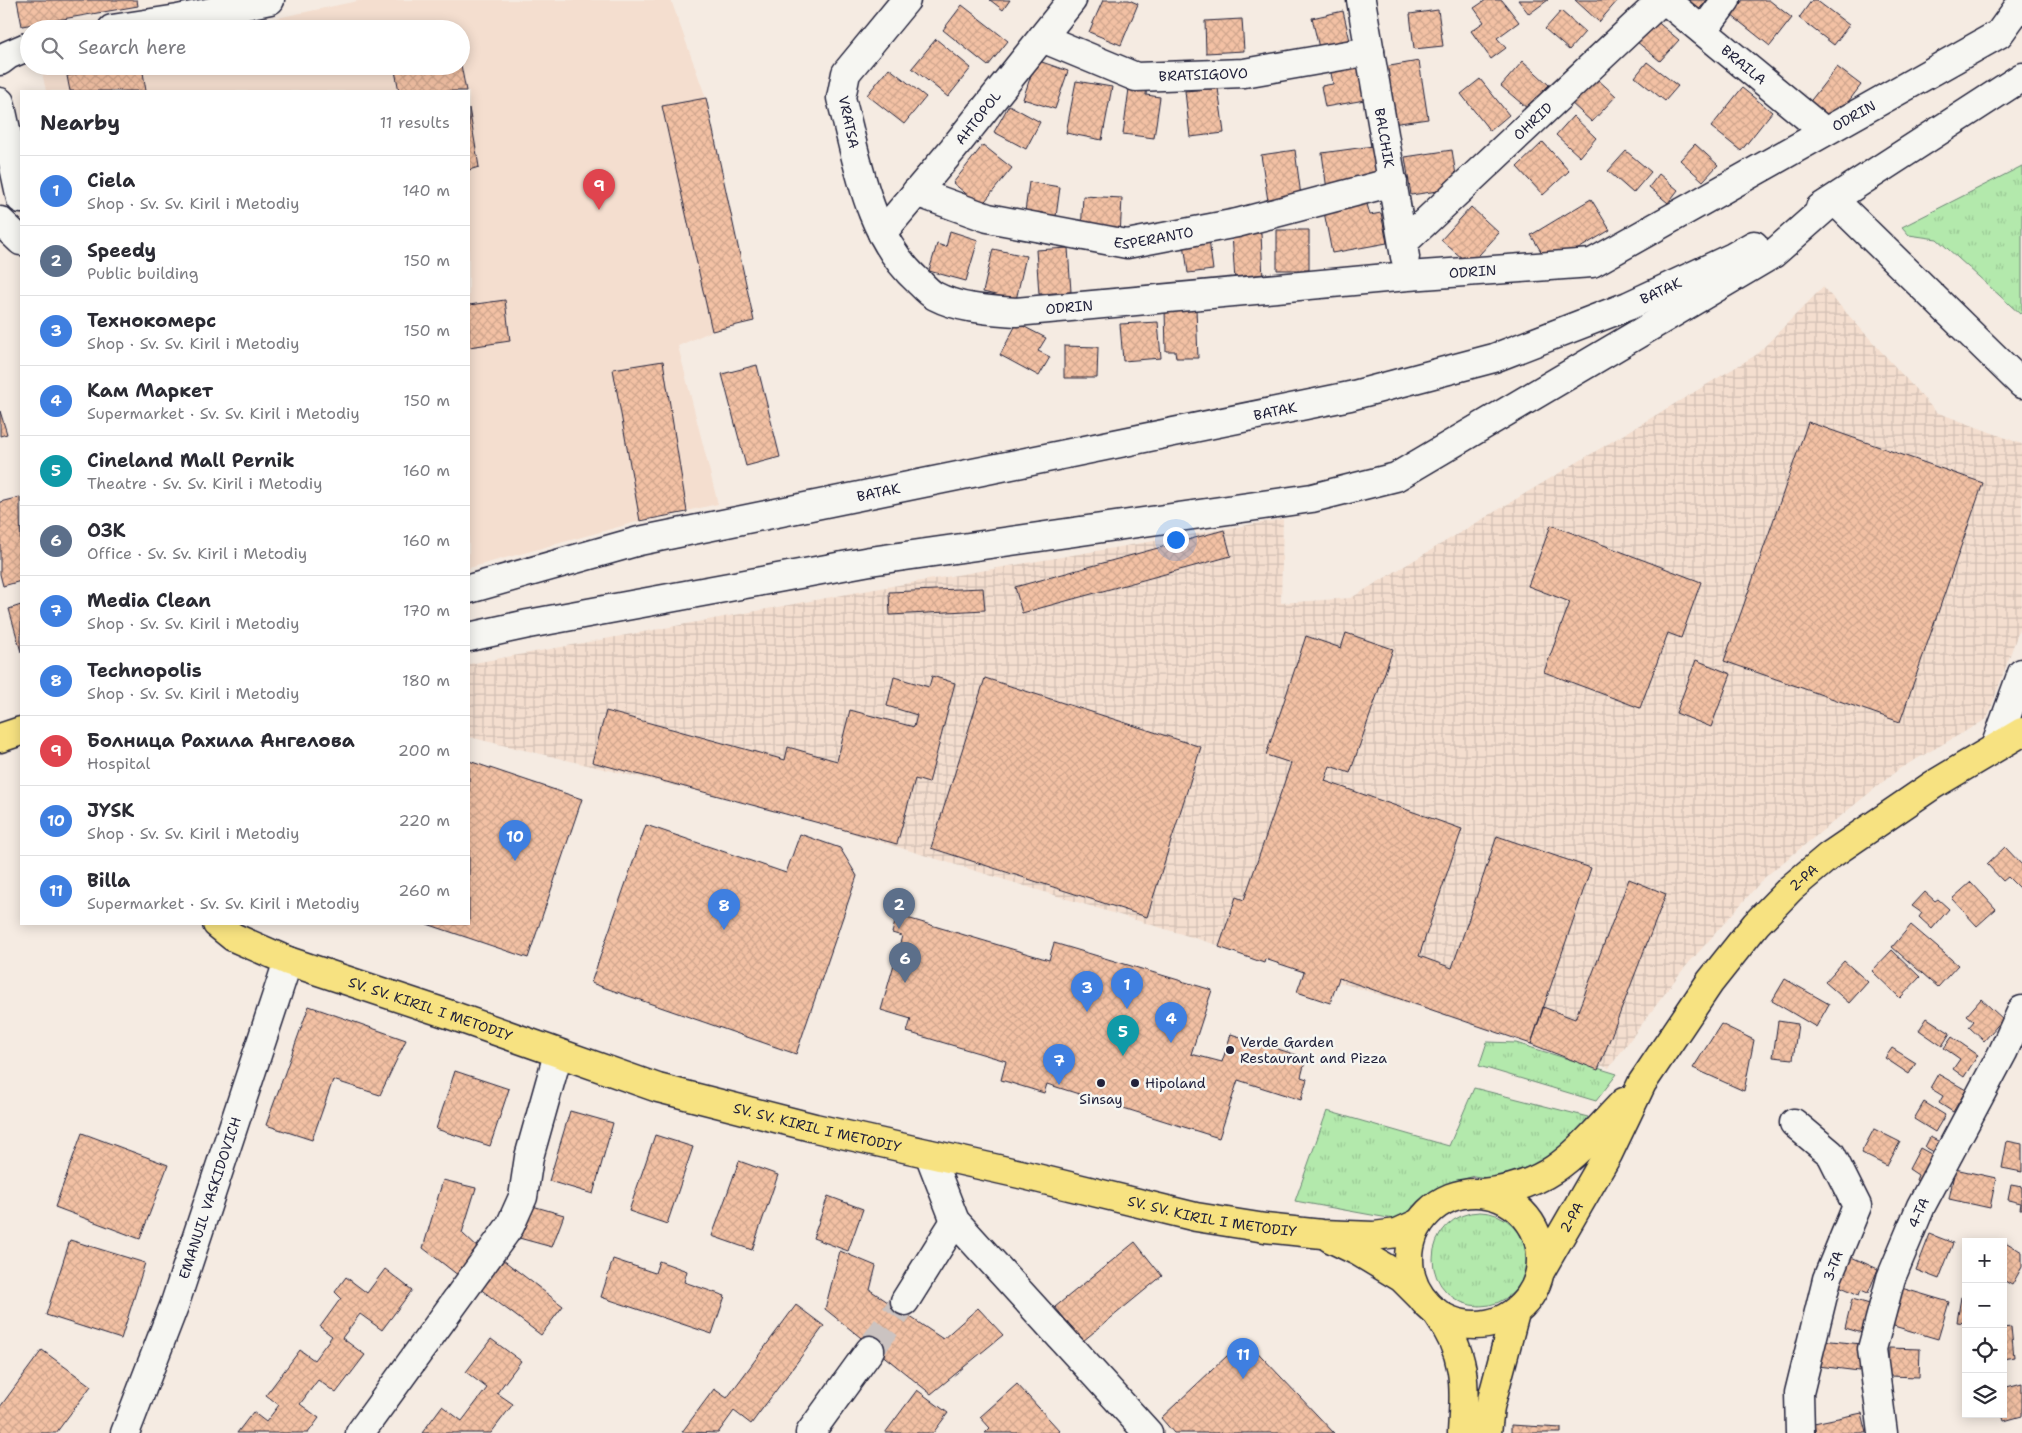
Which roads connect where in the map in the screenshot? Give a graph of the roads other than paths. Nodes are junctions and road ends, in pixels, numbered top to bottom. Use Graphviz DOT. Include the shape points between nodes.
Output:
graph roads {
  1 [pos="270,0"];
  2 [pos="906,0"];
  3 [pos="1072,0"];
  4 [pos="1362,0"];
  5 [pos="1664,0"];
  6 [pos="1726,0"];
  7 [pos="2022,2"];
  8 [pos="171,20"];
  9 [pos="1703,31"];
  10 [pos="1042,38"];
  11 [pos="20,50"];
  12 [pos="1370,51"];
  13 [pos="0,61"];
  14 [pos="2022,77"];
  15 [pos="0,102"];
  16 [pos="1824,131"];
  17 [pos="1393,182"];
  18 [pos="0,186"];
  19 [pos="916,192"];
  20 [pos="20,194"];
  21 [pos="1834,200"];
  22 [pos="20,214"];
  23 [pos="0,221"];
  24 [pos="882,233"];
  25 [pos="20,240"];
  26 [pos="1403,242"];
  27 [pos="1408,276"];
  28 [pos="2022,384"];
  29 [pos="470,589"];
  30 [pos="470,637"];
  31 [pos="2022,673"];
  32 [pos="20,731"];
  33 [pos="2022,732"];
  34 [pos="0,738"];
  35 [pos="1995,748"];
  36 [pos="218,925"];
  37 [pos="288,961"];
  38 [pos="2022,1010"];
  39 [pos="558,1054"];
  40 [pos="1642,1083"];
  41 [pos="1794,1123"];
  42 [pos="929,1154"];
  43 [pos="1480,1193"];
  44 [pos="955,1221"];
  45 [pos="1419,1223"];
  46 [pos="1322,1234"];
  47 [pos="1541,1270"];
  48 [pos="905,1301"];
  49 [pos="1429,1305"];
  50 [pos="1516,1313"];
  51 [pos="870,1350"];
  52 [pos="125,1433"];
  53 [pos="360,1433"];
  54 [pos="810,1433"];
  55 [pos="1148,1433"];
  56 [pos="1462,1433"];
  57 [pos="1487,1433"];
  58 [pos="1800,1433"];
  59 [pos="1883,1433"];
  1 -- 8 [label="street"];
  2 -- 24 [label="street, VRATSA" via="846,73 842,86 841,98 866,196"];
  3 -- 10 [label="street, AHTOPOL"];
  4 -- 12 [label="street, BALCHIK"];
  5 -- 9 [label="street, BRAILA"];
  5 -- 26 [label="street, OHRID"];
  6 -- 9 [label="street"];
  7 -- 16 [label="street, ODRIN" via="1999,34"];
  9 -- 16 [label="street, BRAILA"];
  10 -- 12 [label="street, BRATSIGOVO" via="1136,77 1244,73"];
  10 -- 19 [label="street, AHTOPOL"];
  11 -- 13 [label="street"];
  12 -- 17 [label="street, BALCHIK"];
  14 -- 21 [label="street, BATAK"];
  15 -- 20 [label="street"];
  16 -- 27 [label="street, ODRIN" via="1592,263"];
  17 -- 19 [label="street, ESPERANTO" via="1237,223 1127,244 988,218"];
  17 -- 26 [label="street, BALCHIK"];
  18 -- 22 [label="street"];
  19 -- 24 [label="street, AHTOPOL"];
  21 -- 28 [label="street"];
  21 -- 29 [label="street, BATAK" via="1733,256 1628,306 1494,358 1350,396 638,541"];
  21 -- 30 [label="street" via="1773,254 1396,477 1312,498 870,561"];
  23 -- 25 [label="street"];
  24 -- 27 [label="street, ODRIN" via="893,253 934,296 975,309 1016,312"];
  26 -- 27 [label="street, BALCHIK"];
  31 -- 35 [label="street"];
  32 -- 34 [label="main road"];
  33 -- 35 [label="main road, 2-РА"];
  35 -- 40 [label="main road, 2-РА" via="1867,829 1792,888 1756,924 1710,982"];
  36 -- 37 [label="main road, SV. SV. KIRIL I METODIY" via="233,937"];
  37 -- 39 [label="main road, SV. SV. KIRIL I METODIY"];
  37 -- 52 [label="street, EMANUIL VASKIDOVICH" via="174,1306"];
  38 -- 59 [label="street, 4-ТА" via="1921,1206 1891,1278 1872,1349"];
  39 -- 42 [label="main road, SV. SV. KIRIL I METODIY" via="658,1088"];
  39 -- 53 [label="street" via="529,1157 523,1197 510,1226"];
  40 -- 43 [label="main road, 2-РА" via="1560,1166 1522,1186"];
  40 -- 47 [label="main road, 2-РА" via="1608,1154"];
  41 -- 58 [label="street, 3-ТА" via="1830,1154 1857,1206 1827,1279 1799,1393"];
  42 -- 44 [label="street"];
  42 -- 46 [label="main road, SV. SV. KIRIL I METODIY" via="1196,1217"];
  43 -- 45 [label="main road" via="1462,1194 1445,1200"];
  43 -- 47 [label="main road" via="1502,1198 1520,1210 1534,1227 1541,1248"];
  44 -- 48 [label="street"];
  44 -- 55 [label="street"];
  45 -- 46 [label="main road" via="1397,1233 1374,1236"];
  45 -- 49 [label="main road" via="1411,1241 1409,1261 1412,1280"];
  46 -- 49 [label="main road, SV. SV. KIRIL I METODIY" via="1402,1278"];
  47 -- 50 [label="main road" via="1528,1301"];
  49 -- 50 [label="main road" via="1454,1322 1476,1326 1497,1322"];
  49 -- 56 [label="main road, SV. SV. KIRIL I METODIY" via="1456,1344 1464,1395"];
  50 -- 57 [label="main road" via="1490,1407"];
  51 -- 54 [label="street"];
}
